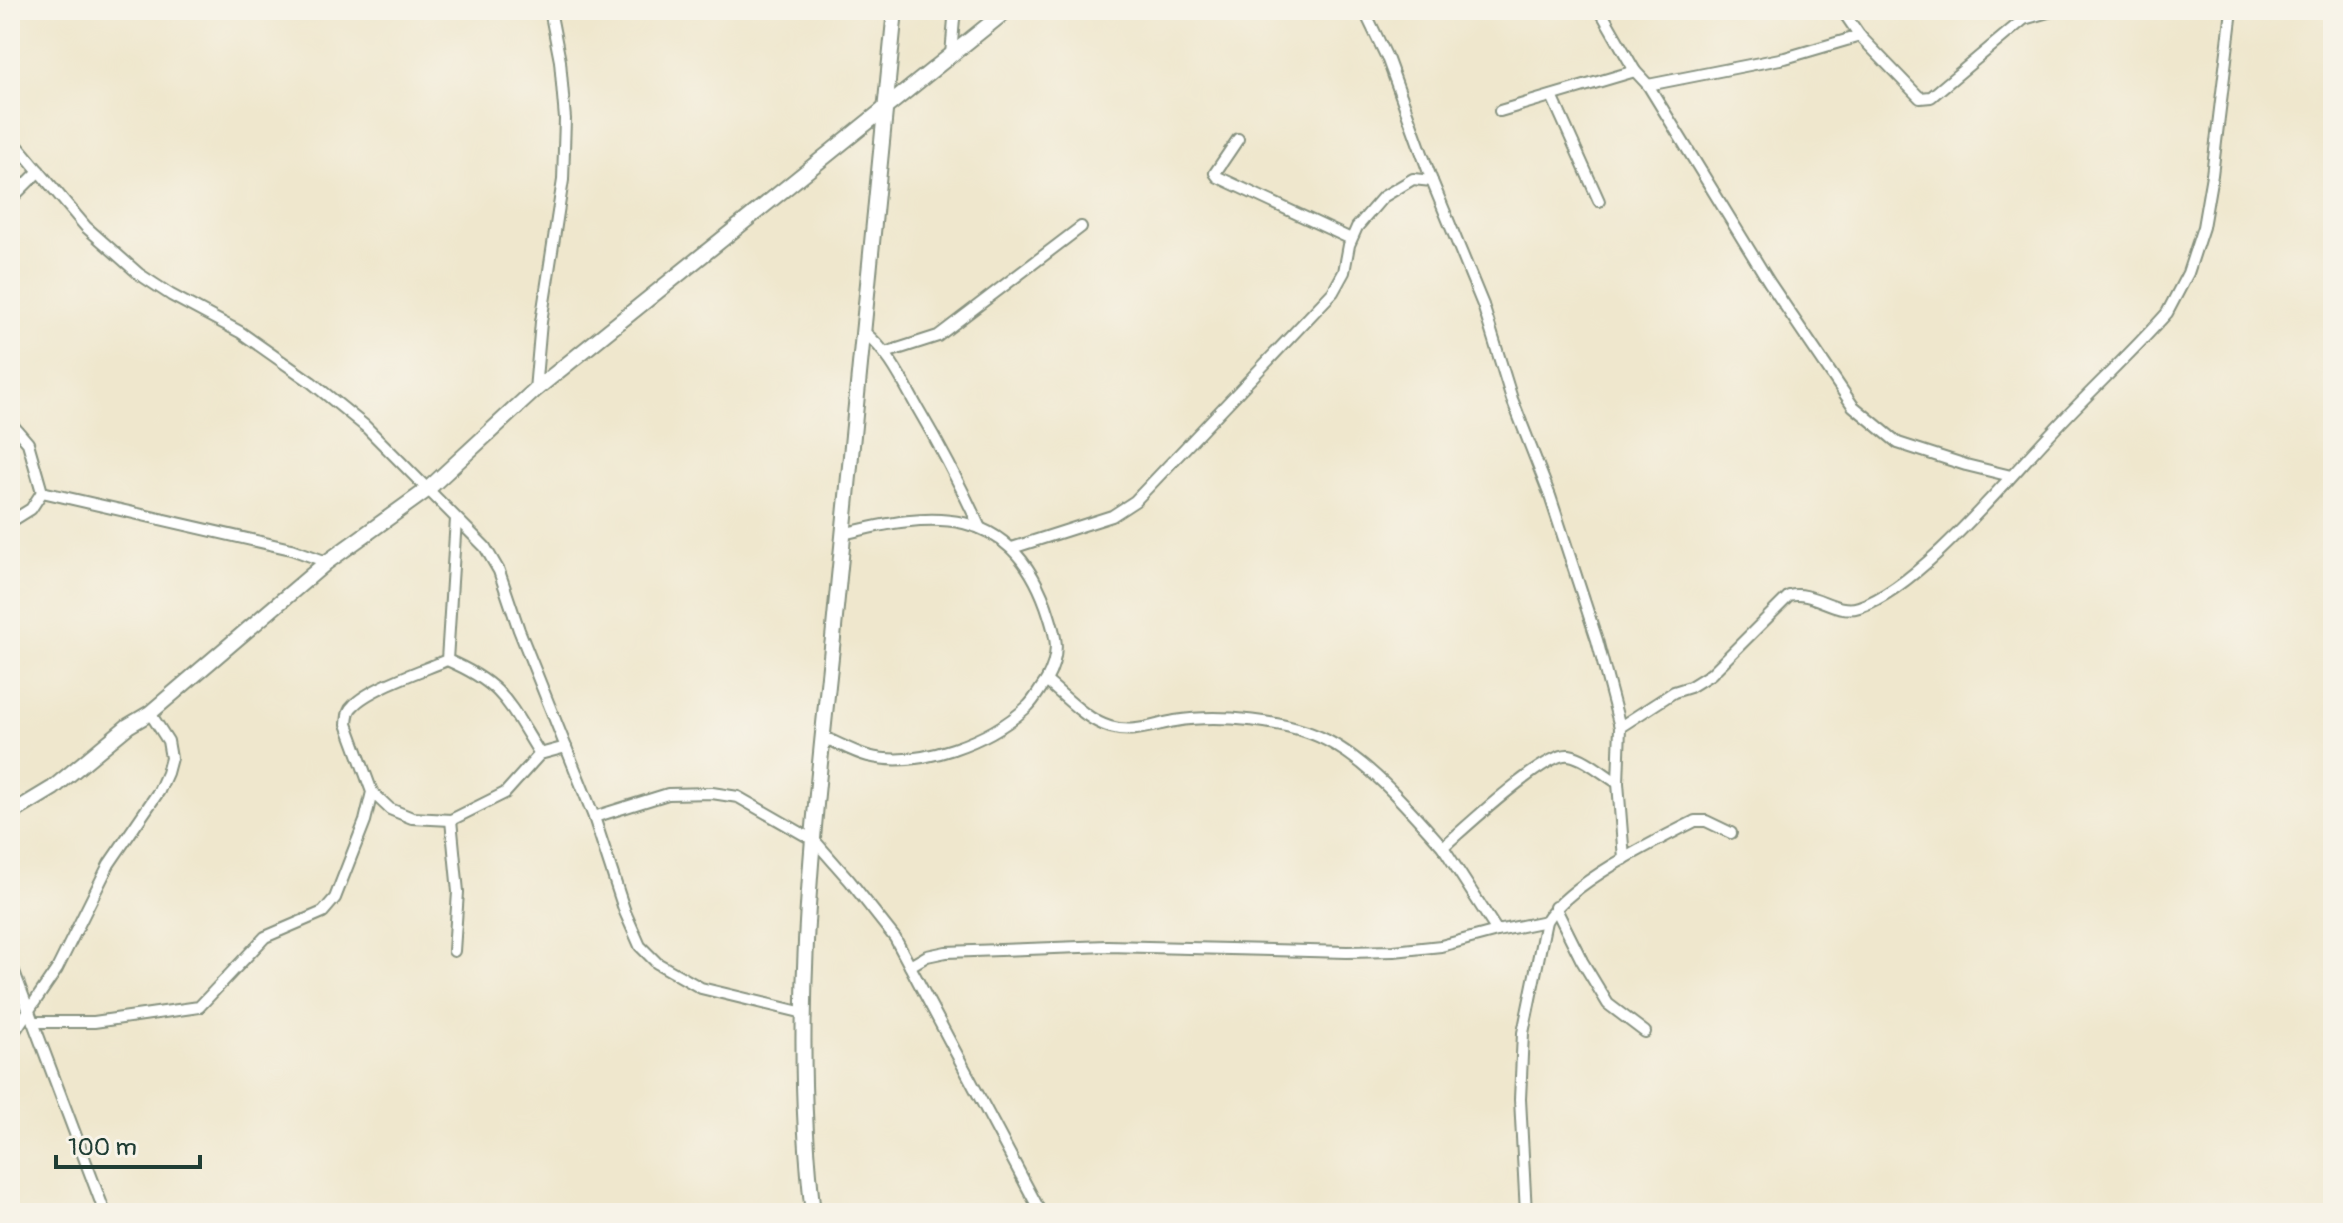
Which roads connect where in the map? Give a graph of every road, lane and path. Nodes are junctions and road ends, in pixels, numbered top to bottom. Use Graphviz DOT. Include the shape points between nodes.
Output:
graph roads {
  1 [pos="550,10"];
  2 [pos="895,10"];
  3 [pos="958,10"];
  4 [pos="1007,10"];
  5 [pos="1364,10"];
  6 [pos="1600,10"];
  7 [pos="1842,10"];
  8 [pos="2055,10"];
  9 [pos="2232,10"];
  10 [pos="2021,14"];
  11 [pos="1860,36"];
  12 [pos="951,55"];
  13 [pos="1635,71"];
  14 [pos="1648,85"];
  15 [pos="1552,96"];
  16 [pos="886,108"];
  17 [pos="1500,111"];
  18 [pos="10,137"];
  19 [pos="1238,139"];
  20 [pos="39,171"];
  21 [pos="1432,181"];
  22 [pos="10,200"];
  23 [pos="1599,201"];
  24 [pos="1081,227"];
  25 [pos="1351,239"];
  26 [pos="864,332"];
  27 [pos="885,353"];
  28 [pos="535,390"];
  29 [pos="10,422"];
  30 [pos="2011,476"];
  31 [pos="427,490"];
  32 [pos="42,492"];
  33 [pos="456,519"];
  34 [pos="10,522"];
  35 [pos="980,528"];
  36 [pos="843,534"];
  37 [pos="1012,548"];
  38 [pos="327,562"];
  39 [pos="447,660"];
  40 [pos="1046,681"];
  41 [pos="150,713"];
  42 [pos="1620,727"];
  43 [pos="823,737"];
  44 [pos="566,747"];
  45 [pos="540,754"];
  46 [pos="1618,783"];
  47 [pos="372,792"];
  48 [pos="10,814"];
  49 [pos="594,817"];
  50 [pos="451,820"];
  51 [pos="1731,833"];
  52 [pos="815,841"];
  53 [pos="1443,847"];
  54 [pos="1624,859"];
  55 [pos="1555,907"];
  56 [pos="1546,921"];
  57 [pos="1497,931"];
  58 [pos="454,951"];
  59 [pos="10,961"];
  60 [pos="910,966"];
  61 [pos="804,1013"];
  62 [pos="31,1016"];
  63 [pos="1645,1032"];
  64 [pos="10,1038"];
  65 [pos="105,1213"];
  66 [pos="813,1213"];
  67 [pos="1041,1213"];
  68 [pos="1526,1213"];
  1 -- 28 [label="street" via="565,119 563,180"];
  2 -- 16 [label="main road"];
  3 -- 12 [label="street"];
  4 -- 12 [label="main road"];
  5 -- 21 [label="street"];
  6 -- 13 [label="street"];
  7 -- 11 [label="street"];
  8 -- 10 [label="street"];
  9 -- 30 [label="street" via="2212,175 2188,273 2167,313"];
  10 -- 11 [label="street" via="1931,97 1920,98"];
  11 -- 14 [label="street" via="1785,58"];
  12 -- 16 [label="main road"];
  13 -- 14 [label="street"];
  13 -- 15 [label="street"];
  14 -- 30 [label="street" via="1769,282 1853,406 1898,443"];
  15 -- 17 [label="street"];
  15 -- 23 [label="street"];
  16 -- 26 [label="main road"];
  16 -- 28 [label="main road"];
  18 -- 20 [label="street"];
  19 -- 25 [label="street" via="1215,173 1218,177"];
  20 -- 22 [label="street"];
  20 -- 31 [label="street" via="86,227 139,274 240,332 311,382 365,426"];
  21 -- 25 [label="street" via="1413,179 1383,197"];
  21 -- 42 [label="street" via="1483,305 1550,496"];
  24 -- 27 [label="street" via="938,336"];
  25 -- 37 [label="street" via="1333,292 1135,501 1112,516"];
  26 -- 27 [label="street"];
  26 -- 36 [label="main road"];
  27 -- 35 [label="street" via="957,477"];
  28 -- 31 [label="main road"];
  29 -- 32 [label="street" via="28,443"];
  30 -- 42 [label="street" via="1951,540 1901,583 1859,607 1844,609 1801,593 1789,596 1711,674"];
  31 -- 33 [label="street"];
  31 -- 38 [label="main road"];
  32 -- 34 [label="street" via="31,509"];
  32 -- 38 [label="street" via="291,549"];
  33 -- 39 [label="street"];
  33 -- 44 [label="street" via="485,547 499,571"];
  35 -- 36 [label="street" via="927,518"];
  35 -- 37 [label="street"];
  36 -- 43 [label="main road"];
  37 -- 40 [label="street" via="1039,588 1057,637 1055,663"];
  38 -- 41 [label="main road"];
  39 -- 45 [label="street" via="474,672 505,697"];
  39 -- 47 [label="street" via="380,689 348,712 347,724"];
  40 -- 43 [label="street" via="1028,706 1001,724 967,745 926,757 869,756"];
  40 -- 53 [label="street" via="1086,715 1128,732 1220,716 1325,739 1399,798"];
  41 -- 48 [label="main road" via="53,788"];
  41 -- 62 [label="street" via="168,741 167,773 109,864"];
  42 -- 46 [label="street"];
  43 -- 52 [label="main road"];
  44 -- 45 [label="street"];
  44 -- 49 [label="street"];
  45 -- 50 [label="street" via="505,793"];
  46 -- 53 [label="street" via="1565,754 1521,781"];
  46 -- 54 [label="street"];
  47 -- 50 [label="street" via="390,809 412,818"];
  47 -- 62 [label="street" via="329,906 265,937 199,1007 94,1022"];
  49 -- 52 [label="street" via="668,794 712,793 738,797"];
  49 -- 61 [label="street" via="625,912 640,946 657,963 701,988"];
  50 -- 58 [label="street" via="458,892"];
  51 -- 54 [label="street" via="1695,821"];
  52 -- 60 [label="street" via="895,938"];
  52 -- 61 [label="main road"];
  53 -- 57 [label="street"];
  54 -- 55 [label="street"];
  55 -- 56 [label="street"];
  55 -- 63 [label="street" via="1608,1004"];
  56 -- 57 [label="street"];
  56 -- 68 [label="street" via="1523,1033 1520,1099"];
  57 -- 60 [label="street" via="1441,946 1394,951 1093,946 946,952"];
  59 -- 62 [label="street"];
  60 -- 67 [label="street"];
  61 -- 66 [label="main road" via="805,1148"];
  62 -- 64 [label="street"];
  62 -- 65 [label="street"];
}
